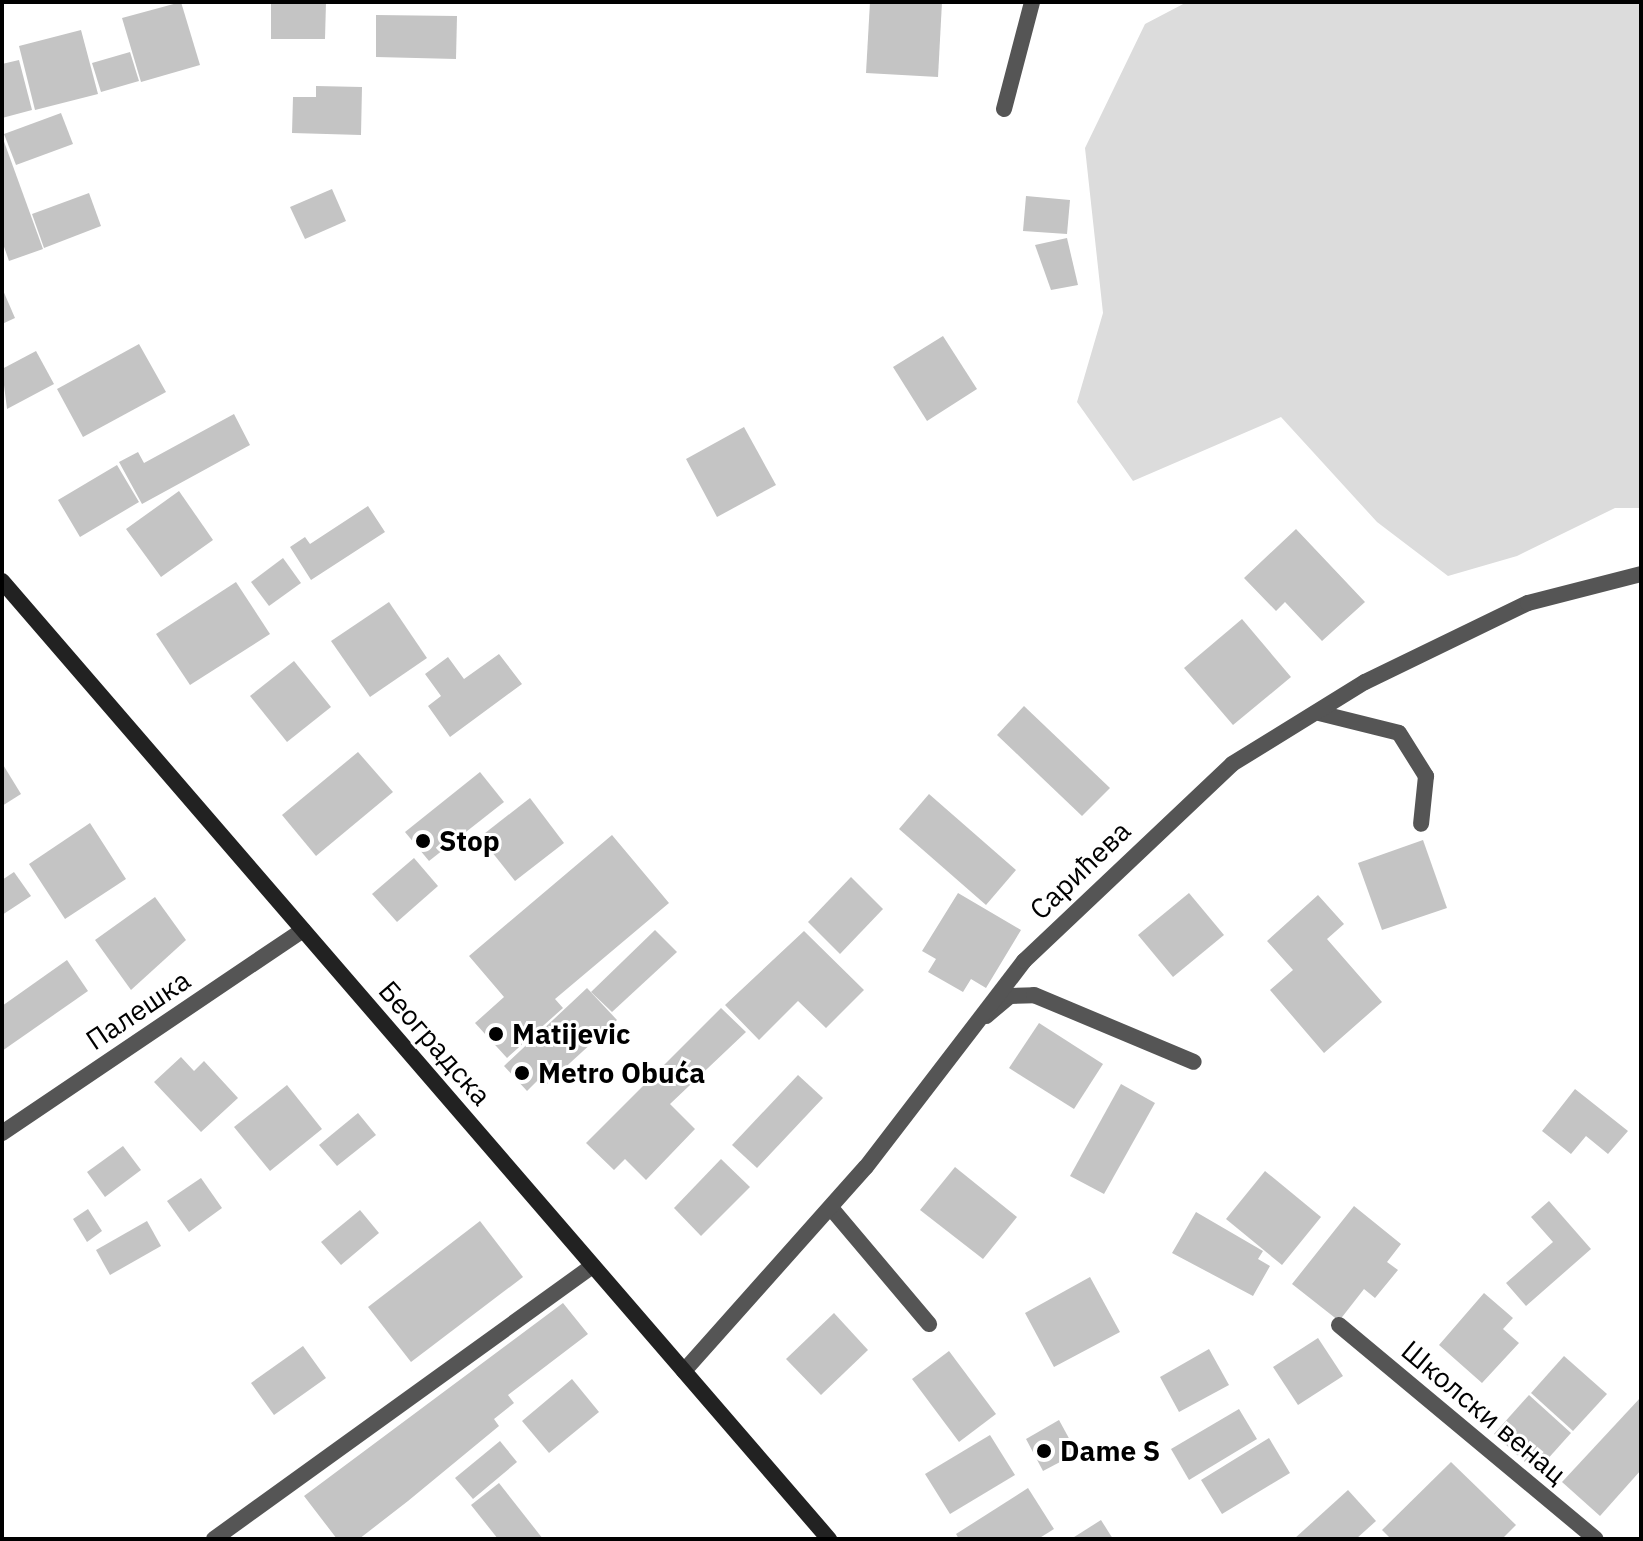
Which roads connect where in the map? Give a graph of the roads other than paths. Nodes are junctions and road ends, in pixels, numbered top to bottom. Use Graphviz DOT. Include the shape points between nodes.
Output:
graph roads {
  1 [pos="1032,2"];
  2 [pos="1004,109"];
  3 [pos="1641,574"];
  4 [pos="2,581"];
  5 [pos="1319,713"];
  6 [pos="1421,824"];
  7 [pos="303,930"];
  8 [pos="985,1017"];
  9 [pos="1194,1062"];
  10 [pos="2,1133"];
  11 [pos="831,1208"];
  12 [pos="593,1266"];
  13 [pos="929,1324"];
  14 [pos="1339,1325"];
  15 [pos="684,1371"];
  16 [pos="214,1539"];
  17 [pos="829,1539"];
  18 [pos="1596,1539"];
  1 -- 2 [label="street"];
  3 -- 5 [label="street, Сарићева" via="1528,603"];
  4 -- 7 [label="main road, Београдска"];
  5 -- 6 [label="street" via="1399,733 1426,776"];
  5 -- 8 [label="street, Сарићева" via="1232,764 1122,862 1024,961"];
  7 -- 10 [label="street, Палешка"];
  7 -- 12 [label="main road, Београдска"];
  8 -- 9 [label="street" via="1010,996 1034,995"];
  8 -- 11 [label="street, Сарићева"];
  11 -- 13 [label="street"];
  11 -- 15 [label="street, Сарићева"];
  12 -- 15 [label="main road, Београдска"];
  12 -- 16 [label="street"];
  14 -- 18 [label="street, Школски венац"];
  15 -- 17 [label="main road, Београдска"];
}
